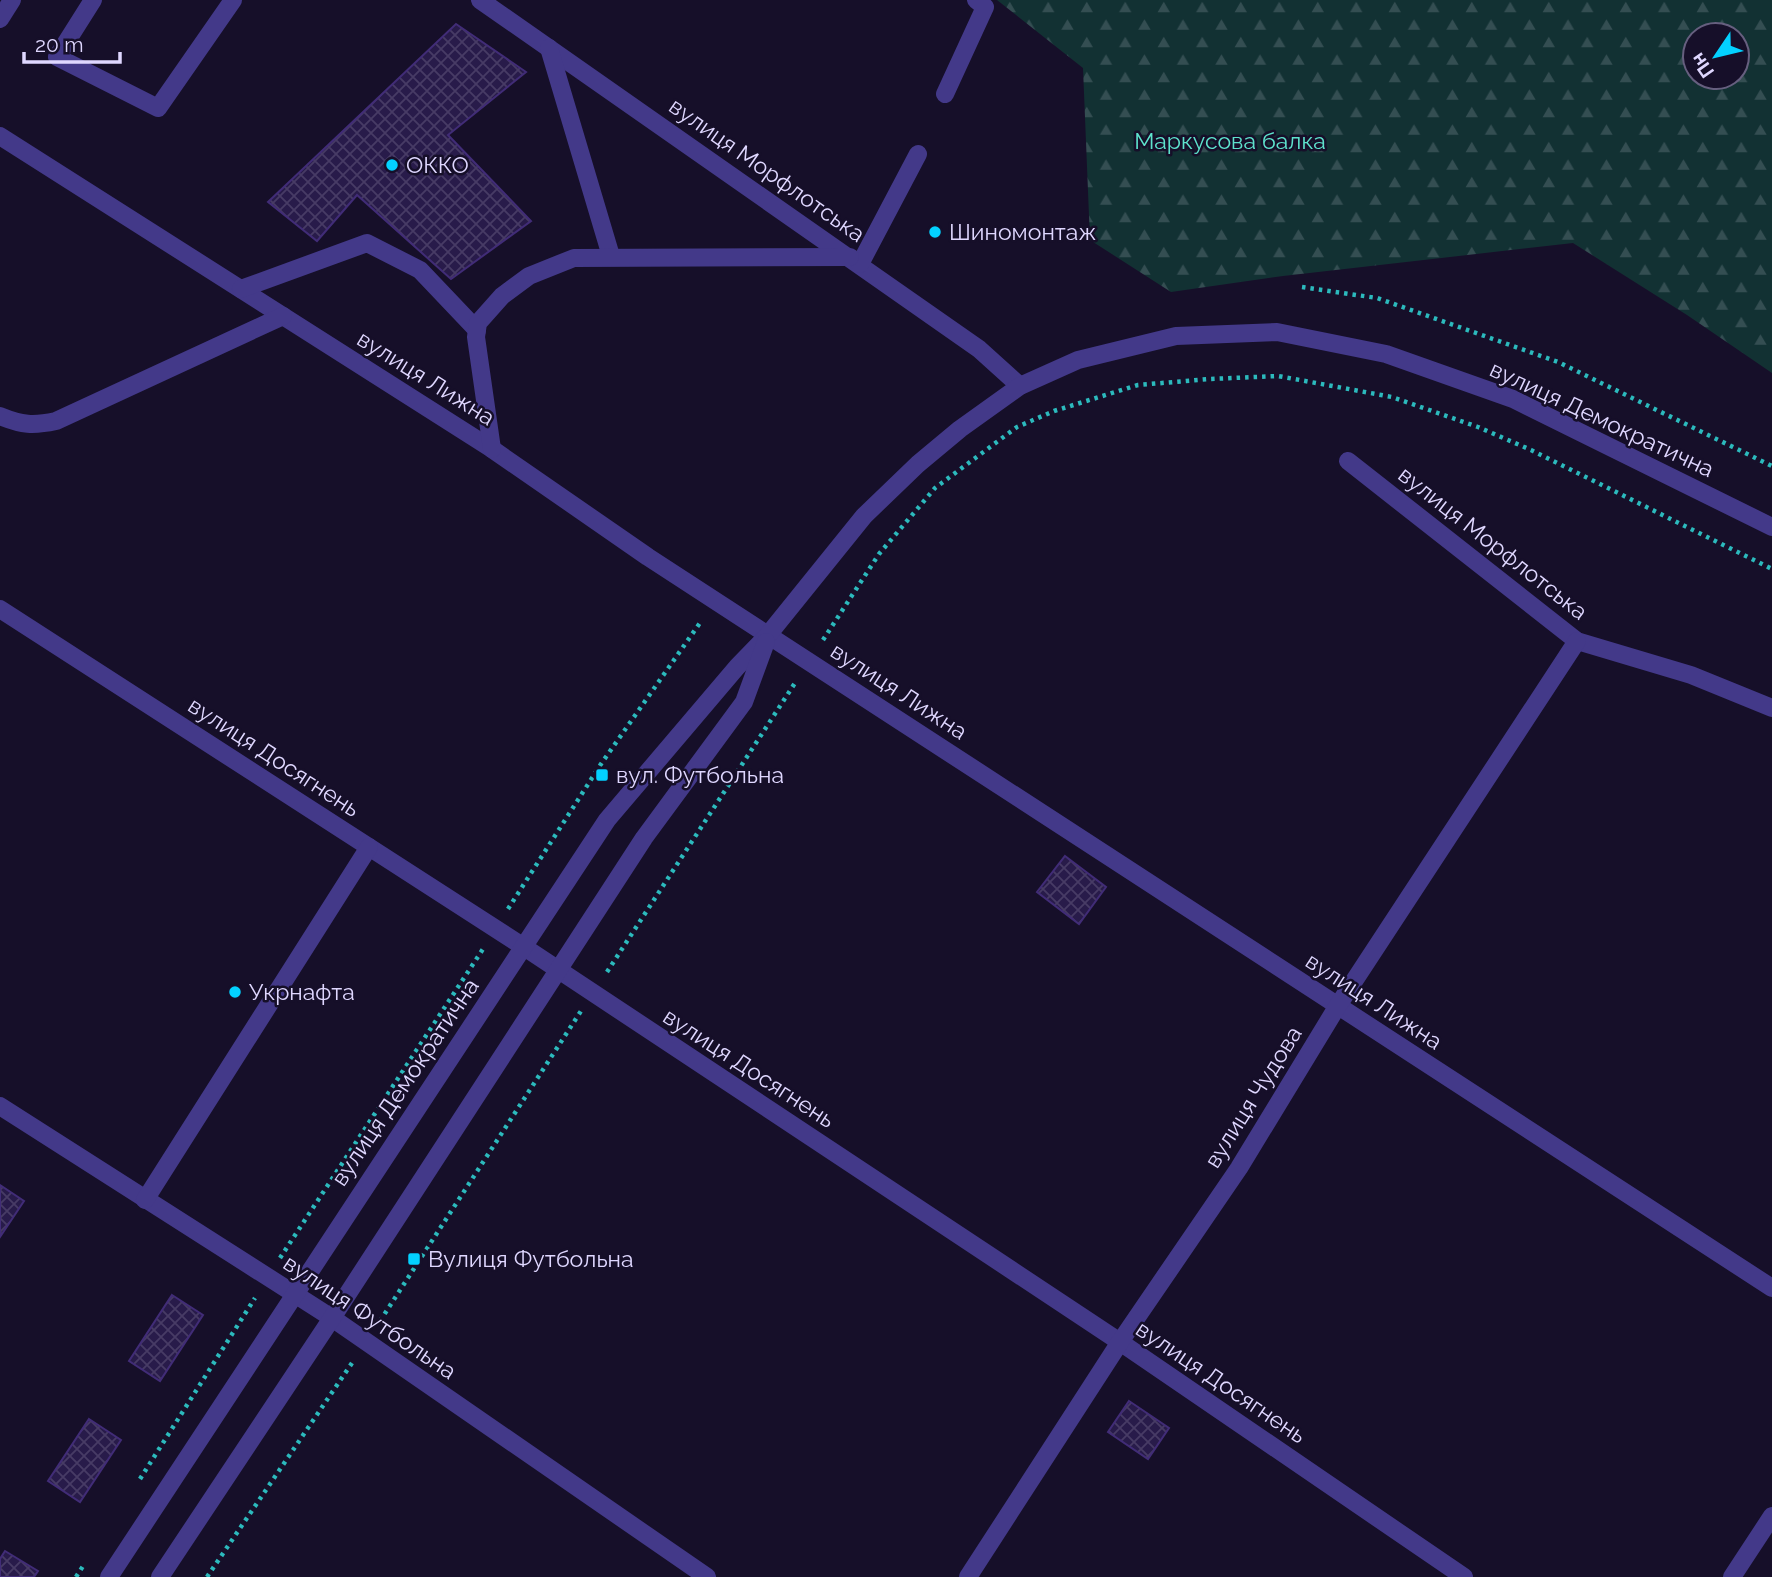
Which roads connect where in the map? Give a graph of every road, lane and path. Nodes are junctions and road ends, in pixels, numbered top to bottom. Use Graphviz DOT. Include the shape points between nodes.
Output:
graph roads {
  1 [pos="12,0"];
  2 [pos="93,0"];
  3 [pos="233,0"];
  4 [pos="480,0"];
  5 [pos="976,0"];
  6 [pos="0,19"];
  7 [pos="549,48"];
  8 [pos="945,94"];
  9 [pos="0,136"];
  10 [pos="918,155"];
  11 [pos="611,256"];
  12 [pos="855,261"];
  13 [pos="1302,287"];
  14 [pos="240,289"];
  15 [pos="283,316"];
  16 [pos="477,330"];
  17 [pos="1020,386"];
  18 [pos="0,416"];
  19 [pos="492,449"];
  20 [pos="1348,461"];
  21 [pos="1772,466"];
  22 [pos="1772,527"];
  23 [pos="1772,569"];
  24 [pos="0,609"];
  25 [pos="706,612"];
  26 [pos="768,635"];
  27 [pos="1577,641"];
  28 [pos="809,662"];
  29 [pos="1772,708"];
  30 [pos="369,847"];
  31 [pos="496,929"];
  32 [pos="524,947"];
  33 [pos="557,970"];
  34 [pos="593,994"];
  35 [pos="1337,1007"];
  36 [pos="0,1106"];
  37 [pos="145,1200"];
  38 [pos="267,1279"];
  39 [pos="1772,1288"];
  40 [pos="293,1295"];
  41 [pos="332,1318"];
  42 [pos="366,1342"];
  43 [pos="1120,1342"];
  44 [pos="133,1489"];
  45 [pos="1772,1516"];
  46 [pos="109,1577"];
  47 [pos="160,1577"];
  48 [pos="207,1577"];
  49 [pos="707,1577"];
  50 [pos="968,1577"];
  51 [pos="1464,1577"];
  52 [pos="1732,1577"];
  1 -- 6 [label="street"];
  2 -- 3 [label="street" via="57,57 158,108"];
  4 -- 7 [label="street, вулиця Морфлотська"];
  5 -- 8 [label="street" via="985,7"];
  7 -- 11 [label="street"];
  7 -- 12 [label="street, вулиця Морфлотська"];
  9 -- 14 [label="street, вулиця Лижна"];
  10 -- 12 [label="street"];
  11 -- 12 [label="street"];
  11 -- 16 [label="street" via="574,258 529,276 502,296"];
  12 -- 17 [label="street, вулиця Морфлотська" via="979,349"];
  13 -- 21 [label="path" via="1377,298 1558,362"];
  14 -- 15 [label="street, вулиця Лижна"];
  14 -- 16 [label="street" via="367,243 420,271"];
  15 -- 18 [label="street" via="56,421 35,426"];
  15 -- 19 [label="street, вулиця Лижна"];
  16 -- 19 [label="street"];
  17 -- 22 [label="street, вулиця Демократична" via="1078,360 1176,336 1277,332 1386,354 1513,399"];
  17 -- 26 [label="street, вулиця Демократична" via="960,429 864,516"];
  19 -- 26 [label="street, вулиця Лижна"];
  20 -- 27 [label="street, вулиця Морфлотська"];
  23 -- 28 [label="path" via="1531,450 1392,397 1278,376 1138,385 1017,427 935,488 879,554"];
  24 -- 30 [label="street, вулиця Досягнень"];
  25 -- 31 [label="path" via="601,764"];
  26 -- 28 [label="street, вулиця Лижна"];
  26 -- 32 [label="street, вулиця Демократична" via="607,820"];
  26 -- 33 [label="street, вулиця Демократична" via="744,702 643,838"];
  27 -- 29 [label="street, вулиця Морфлотська" via="1691,675"];
  27 -- 35 [label="street, вулиця Чудова"];
  28 -- 34 [label="path"];
  28 -- 35 [label="street, вулиця Лижна"];
  30 -- 31 [label="street, вулиця Досягнень"];
  30 -- 37 [label="street"];
  31 -- 32 [label="street, вулиця Досягнень"];
  31 -- 38 [label="path"];
  32 -- 33 [label="street, вулиця Досягнень"];
  32 -- 40 [label="street, вулиця Демократична"];
  33 -- 34 [label="street, вулиця Досягнень"];
  33 -- 41 [label="street, вулиця Демократична"];
  34 -- 42 [label="path"];
  34 -- 43 [label="street, вулиця Досягнень"];
  35 -- 39 [label="street, вулиця Лижна"];
  35 -- 43 [label="street, вулиця Чудова" via="1239,1168"];
  36 -- 37 [label="street, вулиця Футбольна"];
  37 -- 38 [label="street, вулиця Футбольна"];
  38 -- 40 [label="street, вулиця Футбольна"];
  38 -- 44 [label="path"];
  40 -- 41 [label="street, вулиця Футбольна"];
  40 -- 46 [label="street, вулиця Демократична"];
  41 -- 42 [label="street, вулиця Футбольна"];
  41 -- 47 [label="street, вулиця Демократична"];
  42 -- 48 [label="path"];
  42 -- 49 [label="street, вулиця Футбольна"];
  43 -- 50 [label="street, вулиця Чудова"];
  43 -- 51 [label="street, вулиця Досягнень"];
  45 -- 52 [label="street"];
}
